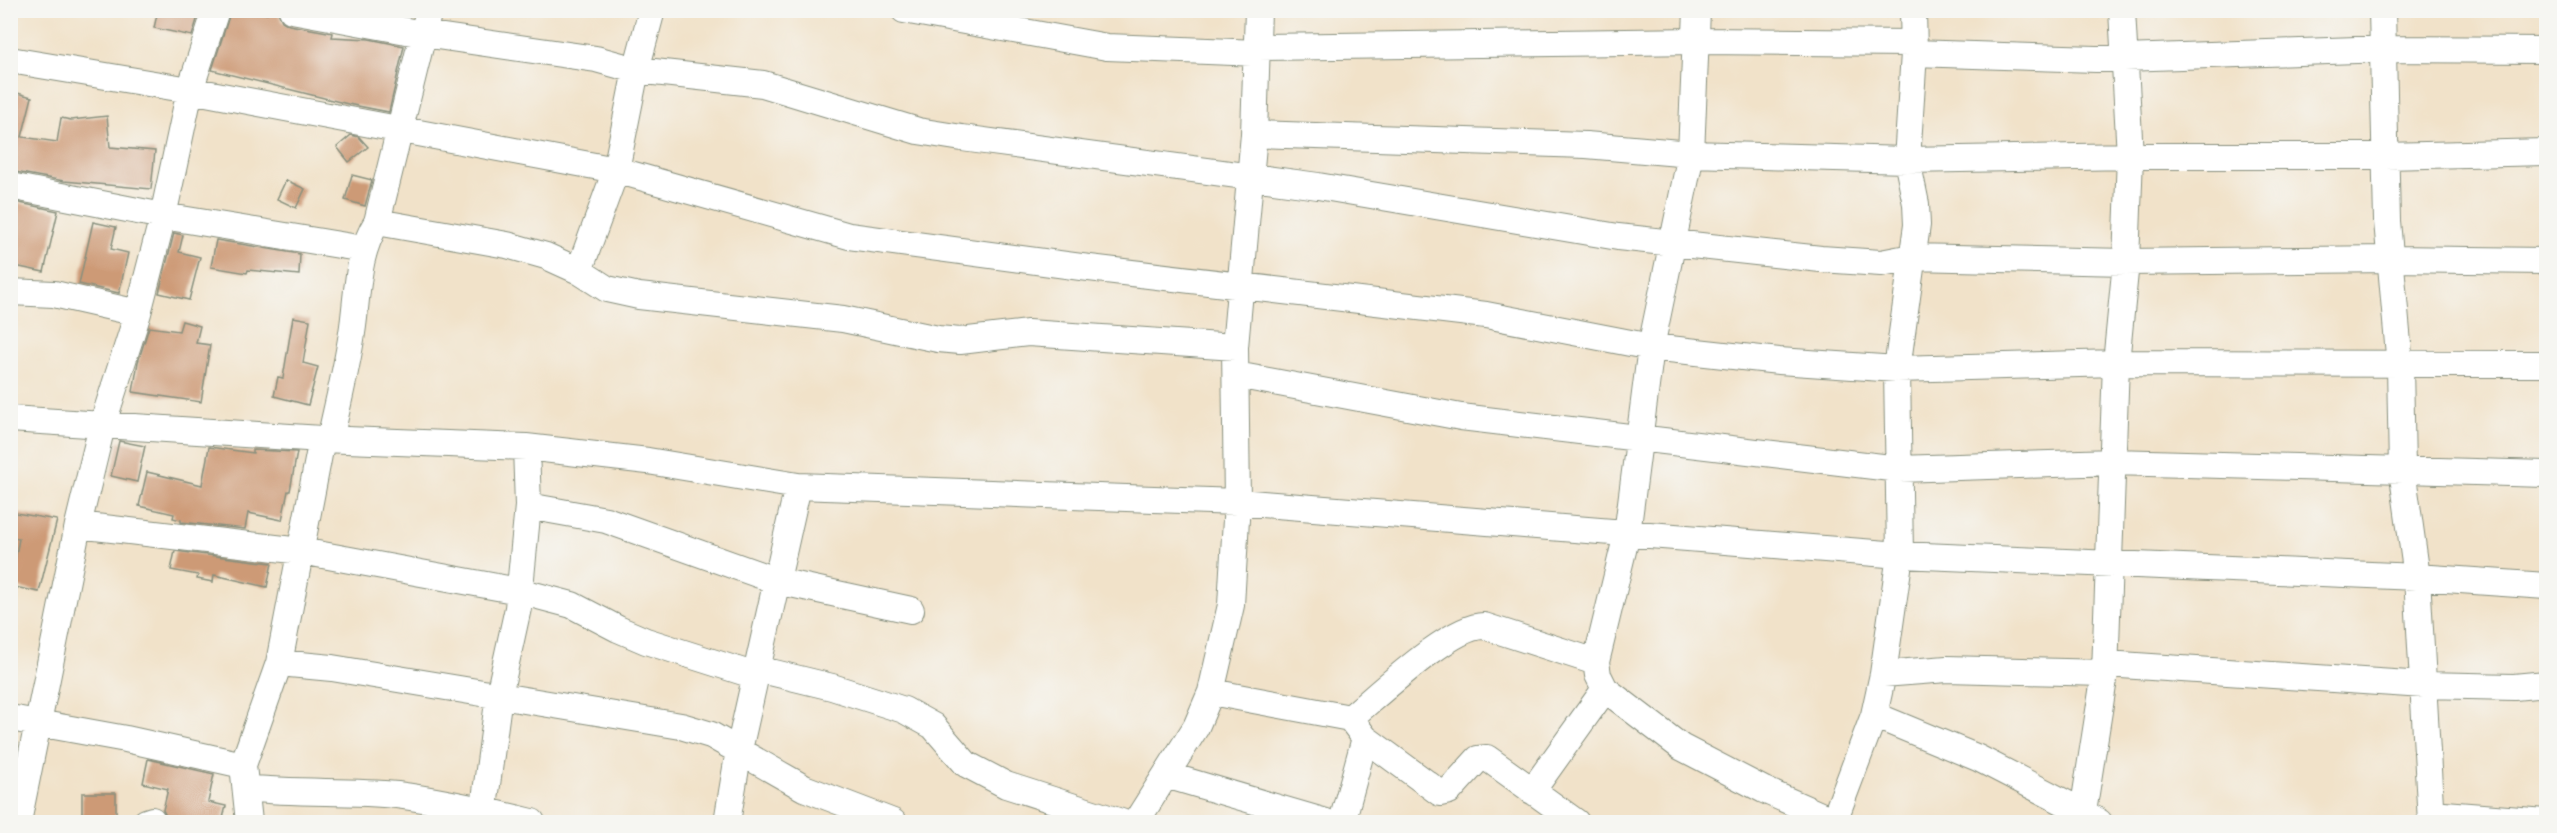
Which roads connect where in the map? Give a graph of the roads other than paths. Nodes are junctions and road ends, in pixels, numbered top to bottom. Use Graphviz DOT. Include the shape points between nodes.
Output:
graph roads {
  1 [pos="216,10"];
  2 [pos="292,10"];
  3 [pos="652,10"];
  4 [pos="904,10"];
  5 [pos="1258,10"];
  6 [pos="1697,10"];
  7 [pos="1913,10"];
  8 [pos="2122,10"];
  9 [pos="2382,10"];
  10 [pos="426,22"];
  11 [pos="1698,41"];
  12 [pos="1913,48"];
  13 [pos="2385,49"];
  14 [pos="1258,50"];
  15 [pos="2547,50"];
  16 [pos="2124,58"];
  17 [pos="10,60"];
  18 [pos="636,70"];
  19 [pos="190,90"];
  20 [pos="398,131"];
  21 [pos="1254,135"];
  22 [pos="2547,152"];
  23 [pos="1691,154"];
  24 [pos="2130,156"];
  25 [pos="2386,156"];
  26 [pos="1907,160"];
  27 [pos="616,170"];
  28 [pos="1249,177"];
  29 [pos="10,186"];
  30 [pos="163,216"];
  31 [pos="377,222"];
  32 [pos="1673,243"];
  33 [pos="364,249"];
  34 [pos="1912,257"];
  35 [pos="2391,259"];
  36 [pos="2126,261"];
  37 [pos="2547,261"];
  38 [pos="579,271"];
  39 [pos="1241,286"];
  40 [pos="10,292"];
  41 [pos="138,313"];
  42 [pos="1235,347"];
  43 [pos="1651,347"];
  44 [pos="2116,363"];
  45 [pos="2547,364"];
  46 [pos="2400,366"];
  47 [pos="1897,369"];
  48 [pos="1236,375"];
  49 [pos="10,419"];
  50 [pos="102,426"];
  51 [pos="326,440"];
  52 [pos="1640,440"];
  53 [pos="526,447"];
  54 [pos="2113,462"];
  55 [pos="1899,469"];
  56 [pos="2403,470"];
  57 [pos="2547,474"];
  58 [pos="798,486"];
  59 [pos="1238,502"];
  60 [pos="528,506"];
  61 [pos="78,525"];
  62 [pos="1627,534"];
  63 [pos="301,551"];
  64 [pos="1900,555"];
  65 [pos="2110,564"];
  66 [pos="2417,578"];
  67 [pos="777,581"];
  68 [pos="2547,586"];
  69 [pos="519,591"];
  70 [pos="911,610"];
  71 [pos="1596,662"];
  72 [pos="279,663"];
  73 [pos="2105,669"];
  74 [pos="757,673"];
  75 [pos="1883,674"];
  76 [pos="2547,684"];
  77 [pos="2424,685"];
  78 [pos="1605,689"];
  79 [pos="1211,692"];
  80 [pos="499,695"];
  81 [pos="1874,715"];
  82 [pos="10,718"];
  83 [pos="38,722"];
  84 [pos="1357,728"];
  85 [pos="739,750"];
  86 [pos="1166,775"];
  87 [pos="244,777"];
  88 [pos="1532,791"];
  89 [pos="483,816"];
  90 [pos="2091,817"];
  91 [pos="2431,818"];
  92 [pos="18,822"];
  93 [pos="249,822"];
  94 [pos="532,822"];
  95 [pos="727,822"];
  96 [pos="893,822"];
  97 [pos="1121,822"];
  98 [pos="1136,822"];
  99 [pos="1326,822"];
  100 [pos="1342,822"];
  101 [pos="1576,822"];
  102 [pos="1835,822"];
  103 [pos="2547,822"];
  1 -- 19 [label="street"];
  2 -- 10 [label="street"];
  3 -- 18 [label="street"];
  4 -- 14 [label="street" via="1107,47"];
  5 -- 14 [label="street"];
  6 -- 11 [label="street"];
  7 -- 12 [label="street"];
  8 -- 16 [label="street"];
  9 -- 13 [label="street"];
  10 -- 18 [label="street"];
  10 -- 20 [label="street"];
  11 -- 12 [label="street"];
  11 -- 14 [label="street"];
  11 -- 23 [label="street"];
  12 -- 16 [label="street"];
  12 -- 26 [label="street"];
  13 -- 15 [label="street"];
  13 -- 16 [label="street"];
  13 -- 25 [label="street"];
  14 -- 21 [label="street"];
  16 -- 24 [label="street"];
  17 -- 19 [label="street"];
  18 -- 27 [label="street"];
  18 -- 28 [label="street" via="763,84 918,131"];
  19 -- 20 [label="street"];
  19 -- 30 [label="street"];
  20 -- 27 [label="street"];
  20 -- 31 [label="street"];
  21 -- 23 [label="street" via="1586,146"];
  21 -- 28 [label="street"];
  22 -- 25 [label="street"];
  23 -- 26 [label="street"];
  23 -- 32 [label="street"];
  24 -- 25 [label="street"];
  24 -- 26 [label="street"];
  24 -- 36 [label="street"];
  25 -- 35 [label="street"];
  26 -- 34 [label="street" via="1916,204"];
  27 -- 38 [label="street"];
  27 -- 39 [label="street" via="849,236"];
  28 -- 32 [label="street"];
  28 -- 39 [label="street"];
  29 -- 30 [label="street"];
  30 -- 33 [label="street"];
  30 -- 41 [label="street"];
  31 -- 33 [label="street"];
  31 -- 38 [label="street" via="507,245"];
  32 -- 34 [label="street" via="1881,263"];
  32 -- 43 [label="street"];
  33 -- 51 [label="street" via="353,326"];
  34 -- 36 [label="street"];
  34 -- 47 [label="street"];
  35 -- 36 [label="street"];
  35 -- 37 [label="street"];
  35 -- 46 [label="street"];
  36 -- 44 [label="street"];
  38 -- 42 [label="street" via="607,289 639,296 843,319 938,339 960,341 1028,333"];
  39 -- 42 [label="street"];
  39 -- 43 [label="street" via="1486,315"];
  40 -- 41 [label="street" via="54,294"];
  41 -- 50 [label="street"];
  42 -- 48 [label="street"];
  43 -- 47 [label="street"];
  43 -- 52 [label="street"];
  44 -- 46 [label="street"];
  44 -- 47 [label="street"];
  44 -- 54 [label="street"];
  45 -- 46 [label="street"];
  46 -- 56 [label="street"];
  47 -- 55 [label="street"];
  48 -- 52 [label="street" via="1461,417"];
  48 -- 59 [label="street"];
  49 -- 50 [label="street"];
  50 -- 51 [label="street"];
  50 -- 61 [label="street"];
  51 -- 53 [label="street"];
  51 -- 63 [label="street"];
  52 -- 55 [label="street" via="1740,448"];
  52 -- 62 [label="street"];
  53 -- 58 [label="street" via="648,461"];
  53 -- 60 [label="street"];
  54 -- 55 [label="street"];
  54 -- 56 [label="street"];
  54 -- 65 [label="street"];
  55 -- 64 [label="street"];
  56 -- 57 [label="street"];
  56 -- 66 [label="street"];
  58 -- 59 [label="street"];
  58 -- 67 [label="street"];
  59 -- 62 [label="street"];
  59 -- 79 [label="street" via="1231,605"];
  60 -- 67 [label="street" via="606,520"];
  60 -- 69 [label="street"];
  61 -- 63 [label="street"];
  61 -- 83 [label="street"];
  62 -- 64 [label="street"];
  62 -- 71 [label="street"];
  63 -- 69 [label="street"];
  63 -- 72 [label="street"];
  64 -- 65 [label="street"];
  64 -- 75 [label="street"];
  65 -- 66 [label="street"];
  65 -- 73 [label="street"];
  66 -- 68 [label="street"];
  66 -- 77 [label="street"];
  67 -- 70 [label="street"];
  67 -- 74 [label="street"];
  69 -- 74 [label="street" via="572,604 646,641"];
  69 -- 80 [label="street"];
  71 -- 78 [label="street"];
  71 -- 84 [label="street" via="1484,626 1467,628 1434,650"];
  72 -- 80 [label="street"];
  72 -- 87 [label="street"];
  73 -- 75 [label="street" via="1947,669"];
  73 -- 77 [label="street"];
  73 -- 90 [label="street"];
  74 -- 85 [label="street"];
  74 -- 97 [label="street" via="832,687 904,710 933,726 966,764 1006,785"];
  75 -- 81 [label="street"];
  76 -- 77 [label="street"];
  77 -- 91 [label="street"];
  78 -- 88 [label="street"];
  78 -- 102 [label="street" via="1681,747"];
  79 -- 84 [label="street" via="1325,712"];
  79 -- 86 [label="street" via="1196,727"];
  80 -- 85 [label="street" via="681,726 711,735"];
  80 -- 89 [label="street"];
  81 -- 90 [label="street" via="1978,758"];
  81 -- 102 [label="street"];
  82 -- 83 [label="street"];
  83 -- 87 [label="street"];
  83 -- 92 [label="street"];
  84 -- 88 [label="street" via="1440,793 1449,791 1478,759 1487,758"];
  84 -- 100 [label="street"];
  85 -- 95 [label="street"];
  85 -- 96 [label="street" via="804,788"];
  86 -- 98 [label="street"];
  86 -- 99 [label="street"];
  87 -- 89 [label="street" via="283,793 396,795"];
  87 -- 93 [label="street"];
  88 -- 101 [label="street"];
  89 -- 94 [label="street"];
  91 -- 103 [label="street"];
}
